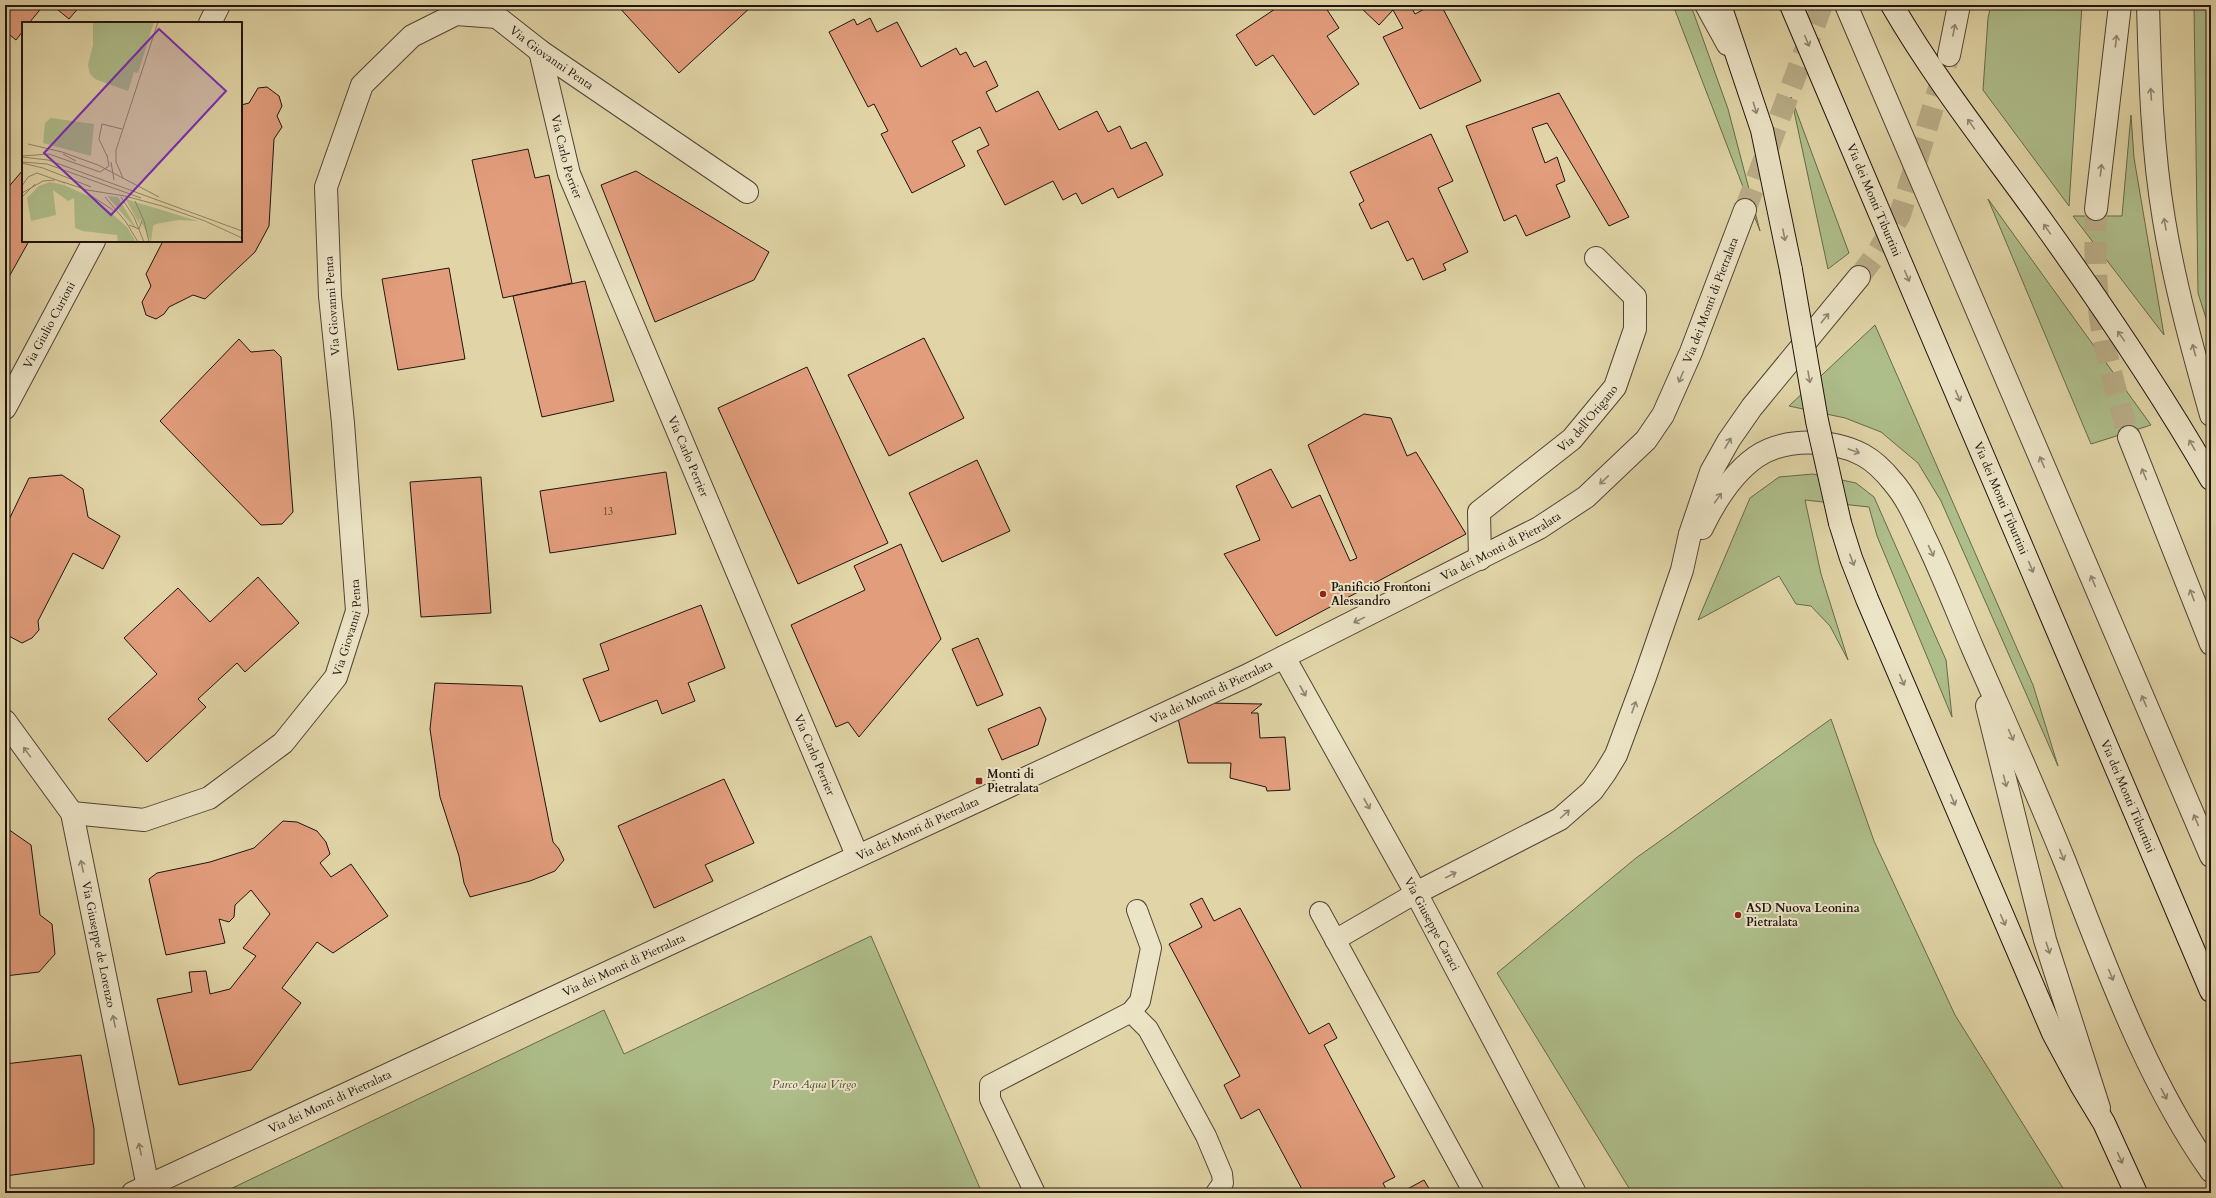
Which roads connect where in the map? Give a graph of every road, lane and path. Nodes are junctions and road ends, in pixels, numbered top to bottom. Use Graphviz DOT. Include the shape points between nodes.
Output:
graph roads {
  1 [pos="219,5"];
  2 [pos="1705,5"];
  3 [pos="1720,5"];
  4 [pos="1792,5"];
  5 [pos="1846,5"];
  6 [pos="1892,5"];
  7 [pos="1959,5"];
  8 [pos="2120,5"];
  9 [pos="2148,5"];
  10 [pos="210,22"];
  11 [pos="540,51"];
  12 [pos="1949,55"];
  13 [pos="1746,78"];
  14 [pos="747,192"];
  15 [pos="2096,209"];
  16 [pos="1745,210"];
  17 [pos="93,242"];
  18 [pos="1596,258"];
  19 [pos="1859,277"];
  20 [pos="5,408"];
  21 [pos="2211,415"];
  22 [pos="2129,437"];
  23 [pos="2211,479"];
  24 [pos="1480,559"];
  25 [pos="1682,570"];
  26 [pos="2211,644"];
  27 [pos="1973,648"];
  28 [pos="1284,657"];
  29 [pos="5,720"];
  30 [pos="72,814"];
  31 [pos="857,856"];
  32 [pos="2211,856"];
  33 [pos="1416,893"];
  34 [pos="1136,910"];
  35 [pos="1320,912"];
  36 [pos="1335,940"];
  37 [pos="2211,991"];
  38 [pos="1131,1012"];
  39 [pos="2104,1123"];
  40 [pos="2211,1171"];
  41 [pos="1222,1174"];
  42 [pos="141,1190"];
  43 [pos="1035,1193"];
  44 [pos="1216,1193"];
  45 [pos="1232,1193"];
  46 [pos="1474,1193"];
  47 [pos="1576,1193"];
  48 [pos="2136,1193"];
  1 -- 10 [label="street"];
  2 -- 13 [label="lane"];
  3 -- 13 [label="street"];
  4 -- 37 [label="street, Via dei Monti Tiburtini, one-way"];
  32 -- 5 [label="street, one-way"];
  23 -- 6 [label="street, one-way" via="2154,383 1989,150 1906,30"];
  12 -- 7 [label="street, one-way"];
  15 -- 8 [label="street, one-way"];
  21 -- 9 [label="street, one-way" via="2177,284 2164,218 2152,111"];
  11 -- 14 [label="street, Via Giovanni Penta"];
  11 -- 30 [label="street, Via Giovanni Penta" via="498,18 456,14 412,36 362,85 326,187 330,296 343,423 357,611 336,677 283,743 209,798 144,820"];
  11 -- 31 [label="street, Via Carlo Perrier" via="569,174"];
  13 -- 39 [label="street, one-way, bridge" via="1769,159 1817,421 1840,523 1851,558 2053,1033"];
  16 -- 24 [label="street, Via dei Monti di Pietralata, one-way" via="1674,392 1646,440 1586,497 1539,528"];
  17 -- 20 [label="street, Via Giulio Curioni"];
  18 -- 24 [label="street, Via dell'Origano" via="1635,297 1635,329 1615,387 1572,439 1479,512"];
  25 -- 19 [label="street, one-way" via="1705,485 1729,440 1752,407"];
  26 -- 22 [label="street, one-way"];
  24 -- 28 [label="street, Via dei Monti di Pietralata, one-way"];
  25 -- 27 [label="street, one-way" via="1712,508 1736,475 1754,458 1774,448 1788,445 1806,443 1841,447 1864,455 1872,461 1894,482 1902,494 1934,557"];
  33 -- 25 [label="street, one-way" via="1560,819 1592,791 1616,755"];
  27 -- 39 [label="street, one-way" via="2045,940"];
  27 -- 40 [label="street, one-way" via="2049,822 2150,1067"];
  28 -- 31 [label="street, Via dei Monti di Pietralata"];
  28 -- 33 [label="street, Via Giuseppe Caraci, one-way"];
  30 -- 29 [label="street, Via Giuseppe de Lorenzo, one-way"];
  42 -- 30 [label="street, Via Giuseppe de Lorenzo, one-way"];
  31 -- 42 [label="street, Via dei Monti di Pietralata"];
  33 -- 36 [label="lane"];
  33 -- 47 [label="street, Via Giuseppe Caraci"];
  34 -- 38 [label="lane" via="1151,948 1140,1001"];
  35 -- 36 [label="lane"];
  36 -- 46 [label="lane"];
  38 -- 41 [label="lane" via="1148,1029 1162,1053 1206,1136"];
  38 -- 43 [label="lane" via="990,1085 990,1099"];
  39 -- 48 [label="street, one-way"];
  41 -- 44 [label="lane" via="1223,1183"];
  41 -- 45 [label="lane"];
}
